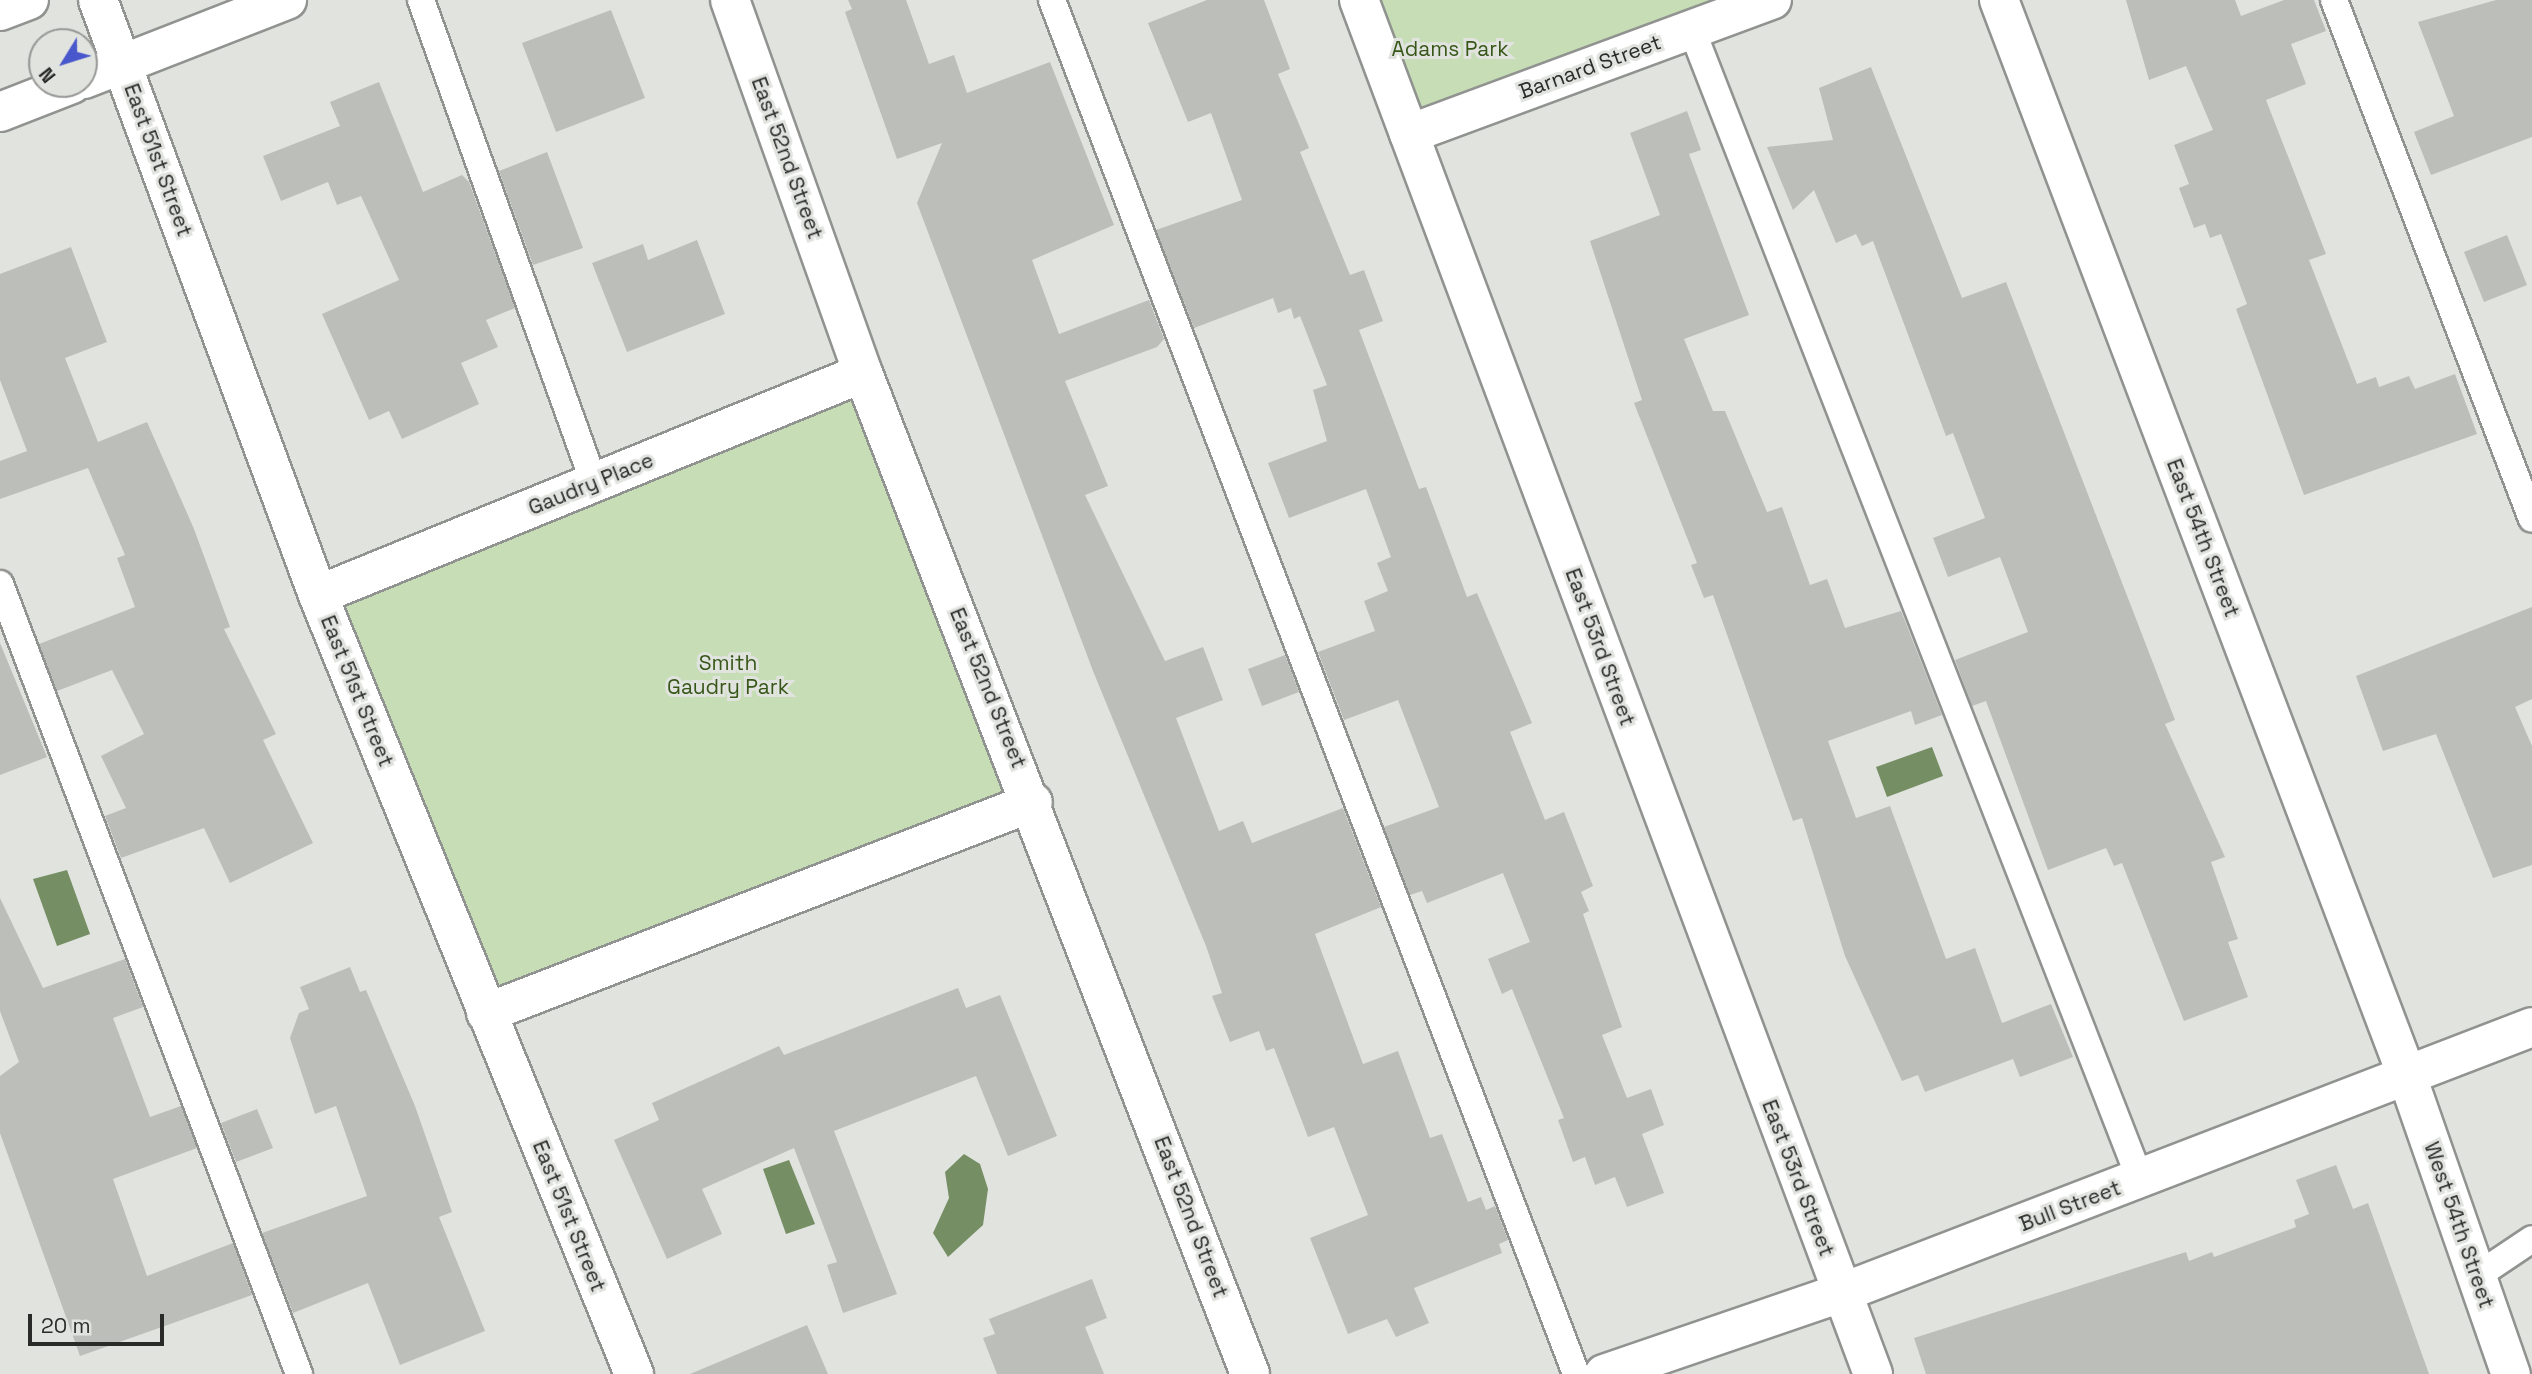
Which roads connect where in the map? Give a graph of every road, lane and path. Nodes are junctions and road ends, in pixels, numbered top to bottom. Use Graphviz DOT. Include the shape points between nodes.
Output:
graph roads {
  1 [pos="29,0"];
  2 [pos="98,0"];
  3 [pos="287,0"];
  4 [pos="421,0"];
  5 [pos="730,0"];
  6 [pos="1052,0"];
  7 [pos="1359,0"];
  8 [pos="1772,0"];
  9 [pos="1999,0"];
  10 [pos="2334,0"];
  11 [pos="0,11"];
  12 [pos="1692,30"];
  13 [pos="123,64"];
  14 [pos="98,74"];
  15 [pos="36,98"];
  16 [pos="0,112"];
  17 [pos="1409,134"];
  18 [pos="863,373"];
  19 [pos="594,483"];
  20 [pos="2532,519"];
  21 [pos="0,584"];
  22 [pos="318,595"];
  23 [pos="1033,802"];
  24 [pos="486,1013"];
  25 [pos="2532,1027"];
  26 [pos="2407,1076"];
  27 [pos="2140,1179"];
  28 [pos="2532,1238"];
  29 [pos="2477,1276"];
  30 [pos="1841,1293"];
  31 [pos="299,1374"];
  32 [pos="634,1374"];
  33 [pos="1250,1374"];
  34 [pos="1576,1374"];
  35 [pos="1604,1374"];
  36 [pos="1873,1374"];
  37 [pos="2511,1374"];
  1 -- 11 [label="street"];
  2 -- 13 [label="street, East 51st Street"];
  3 -- 13 [label="street"];
  4 -- 19 [label="lane"];
  5 -- 18 [label="street, East 52nd Street"];
  6 -- 34 [label="lane"];
  7 -- 17 [label="street, East 53rd Street"];
  8 -- 12 [label="street, Barnard Street"];
  9 -- 26 [label="street, East 54th Street"];
  10 -- 20 [label="lane"];
  12 -- 17 [label="street, Barnard Street"];
  12 -- 27 [label="lane"];
  13 -- 14 [label="street"];
  13 -- 22 [label="street, East 51st Street"];
  15 -- 16 [label="street"];
  17 -- 30 [label="street, East 53rd Street"];
  18 -- 19 [label="street, Gaudry Place"];
  18 -- 23 [label="street, East 52nd Street"];
  19 -- 22 [label="street, Gaudry Place"];
  21 -- 31 [label="lane"];
  22 -- 24 [label="street, East 51st Street"];
  23 -- 24 [label="street"];
  23 -- 33 [label="street, East 52nd Street"];
  24 -- 32 [label="street, East 51st Street"];
  25 -- 26 [label="street, Bull Street"];
  26 -- 27 [label="street, Bull Street"];
  26 -- 29 [label="street, West 54th Street"];
  27 -- 30 [label="street, Bull Street"];
  28 -- 29 [label="lane"];
  29 -- 37 [label="street, West 54th Street"];
  30 -- 35 [label="street, Bull Street"];
  30 -- 36 [label="street, East 53rd Street"];
}
